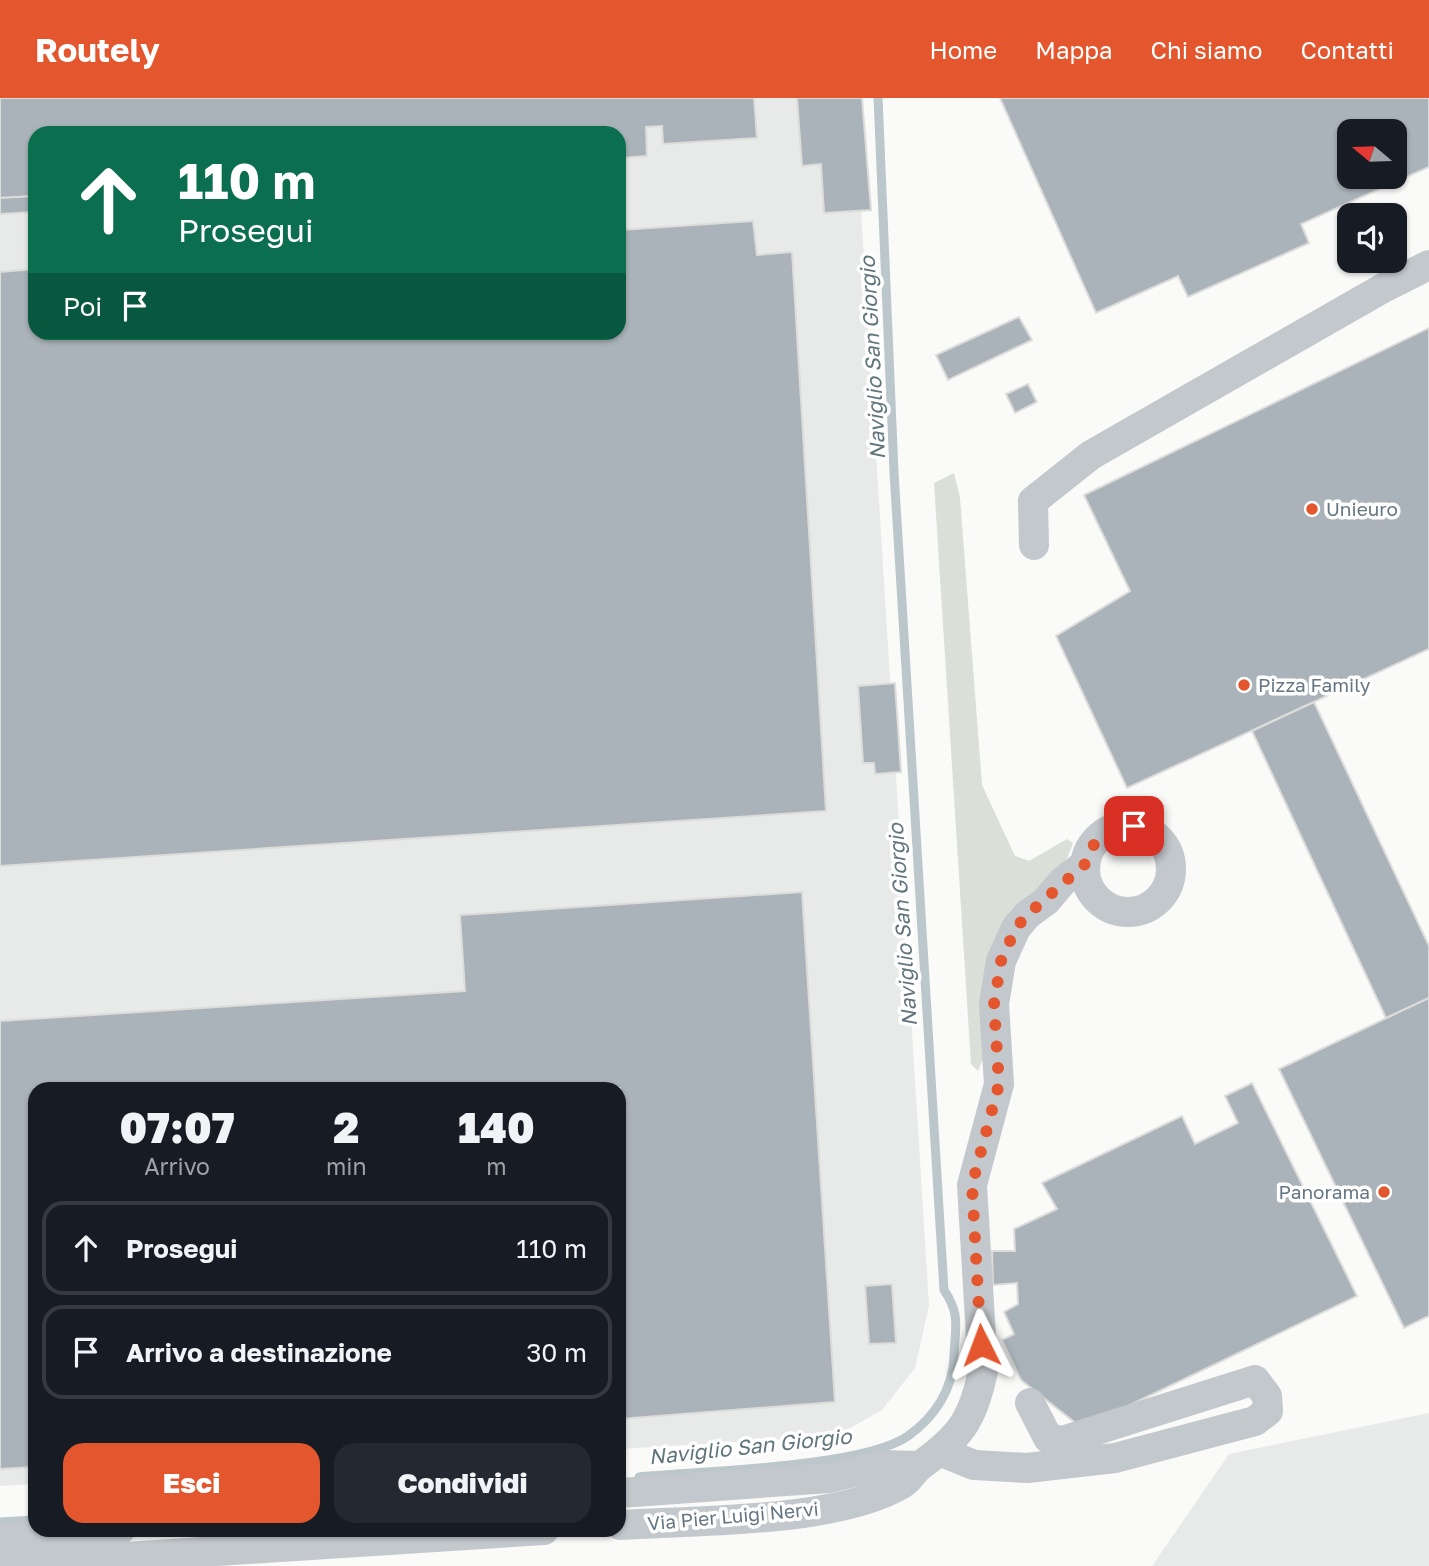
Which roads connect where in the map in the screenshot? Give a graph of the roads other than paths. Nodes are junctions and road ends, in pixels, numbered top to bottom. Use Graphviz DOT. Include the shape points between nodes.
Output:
graph roads {
  1 [pos="1429,265"];
  2 [pos="1034,545"];
  3 [pos="1088,877"];
  4 [pos="1030,1403"];
  5 [pos="930,1459"];
  6 [pos="626,1493"];
  7 [pos="626,1525"];
  8 [pos="28,1536"];
  9 [pos="435,1537"];
  10 [pos="0,1538"];
  11 [pos="0,1565"];
  1 -- 2 [label="street" via="1091,454 1033,501"];
  3 -- 5 [label="street, Via Pier Luigi Nervi" via="1074,897 1046,901 1027,915 1001,961 994,1004 999,1084 972,1185 983,1371 978,1397 964,1426"];
  4 -- 5 [label="street" via="1048,1438 1062,1441 1255,1380 1267,1396 1268,1411 1255,1421 1115,1458 1027,1468"];
  5 -- 6 [label="street, Via Pier Luigi Nervi" via="829,1478"];
  5 -- 7 [label="street, Via Pier Luigi Nervi" via="904,1483 849,1504 810,1512"];
  8 -- 10 [label="street"];
  9 -- 11 [label="street"];
}
